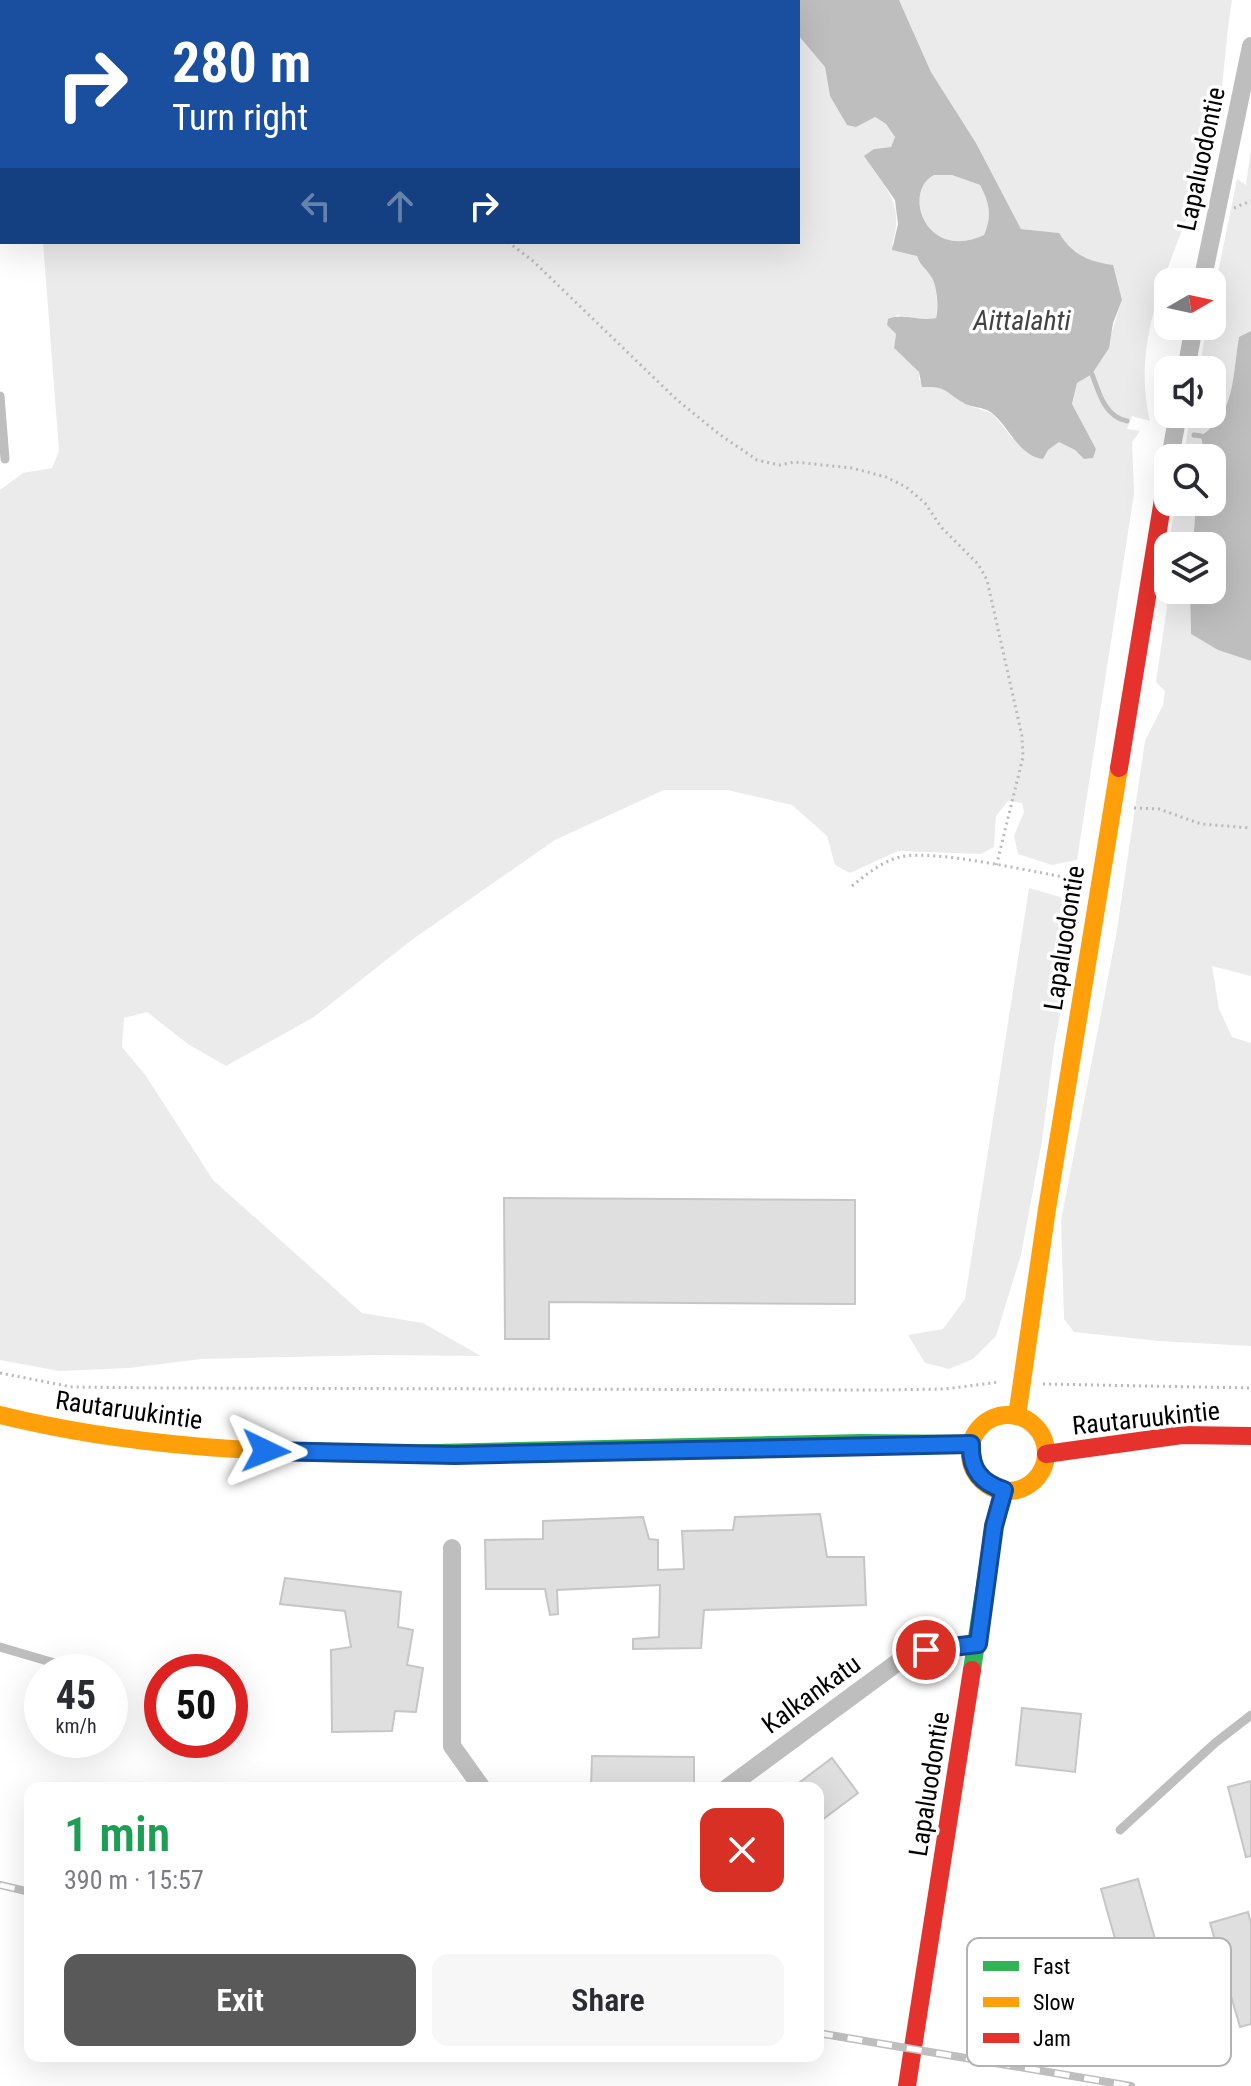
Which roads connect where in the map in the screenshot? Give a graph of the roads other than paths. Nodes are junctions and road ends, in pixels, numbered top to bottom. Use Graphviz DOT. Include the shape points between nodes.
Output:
graph roads {
  1 [pos="1251,46"];
  2 [pos="1205,268"];
  3 [pos="0,396"];
  4 [pos="5,459"];
  5 [pos="1160,516"];
  6 [pos="0,1415"];
  7 [pos="1017,1416"];
  8 [pos="1251,1436"];
  9 [pos="971,1444"];
  10 [pos="1046,1454"];
  11 [pos="1004,1490"];
  12 [pos="452,1548"];
  13 [pos="978,1644"];
  14 [pos="0,1647"];
  15 [pos="24,1654"];
  16 [pos="1251,1715"];
  17 [pos="478,1782"];
  18 [pos="735,1782"];
  19 [pos="1120,1830"];
  20 [pos="907,2086"];
  1 -- 2 [label="street, Lapaluodontie"];
  3 -- 4 [label="lane"];
  5 -- 7 [label="main road, Lapaluodontie"];
  6 -- 9 [label="main road, Rautaruukintie" via="86,1435 290,1453 455,1455"];
  7 -- 9 [label="main road" via="984,1424"];
  7 -- 10 [label="main road" via="1038,1430"];
  8 -- 10 [label="main road, Rautaruukintie" via="1182,1435"];
  9 -- 11 [label="main road" via="974,1469 992,1487"];
  10 -- 11 [label="main road" via="1028,1485"];
  11 -- 13 [label="main road, Lapaluodontie"];
  12 -- 17 [label="street" via="452,1746"];
  13 -- 18 [label="street, Kalkankatu" via="909,1654"];
  13 -- 20 [label="main road, Lapaluodontie"];
  14 -- 15 [label="lane"];
  16 -- 19 [label="lane"];
}
